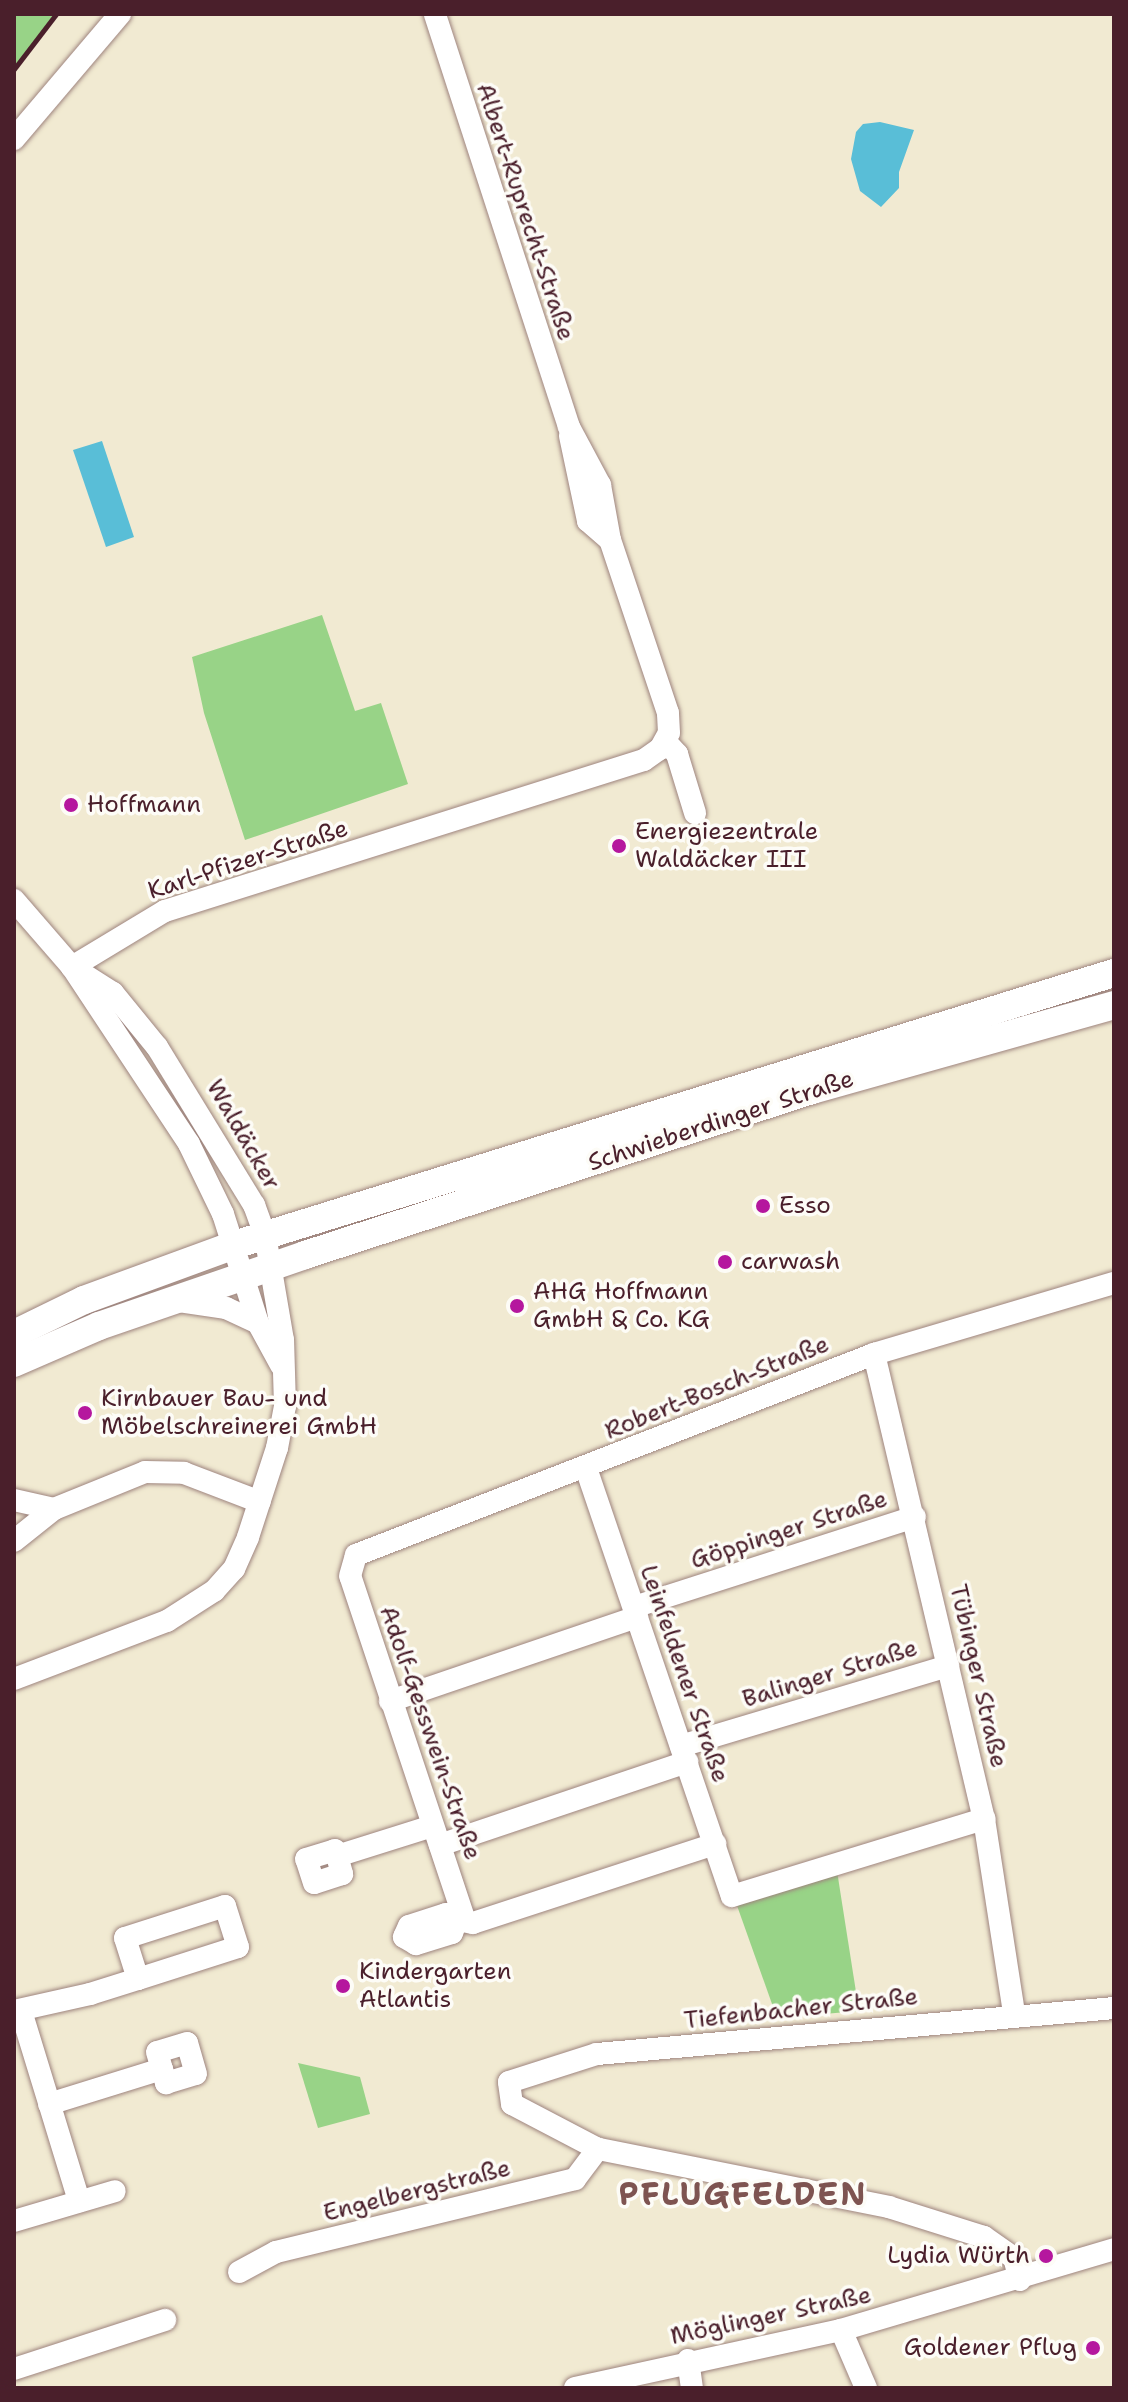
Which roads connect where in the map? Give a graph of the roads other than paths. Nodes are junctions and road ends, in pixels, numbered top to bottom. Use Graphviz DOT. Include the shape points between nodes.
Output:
graph roads {
  1 [pos="120,14"];
  2 [pos="435,14"];
  3 [pos="14,139"];
  4 [pos="665,741"];
  5 [pos="695,813"];
  6 [pos="14,900"];
  7 [pos="72,967"];
  8 [pos="1114,973"];
  9 [pos="1114,1005"];
  10 [pos="1010,1020"];
  11 [pos="420,1187"];
  12 [pos="489,1196"];
  13 [pos="429,1215"];
  14 [pos="373,1233"];
  15 [pos="265,1235"];
  16 [pos="234,1245"];
  17 [pos="256,1271"];
  18 [pos="1114,1283"];
  19 [pos="172,1300"];
  20 [pos="258,1323"];
  21 [pos="14,1334"];
  22 [pos="874,1354"];
  23 [pos="14,1363"];
  24 [pos="285,1373"];
  25 [pos="586,1468"];
  26 [pos="14,1500"];
  27 [pos="260,1502"];
  28 [pos="54,1509"];
  29 [pos="915,1517"];
  30 [pos="14,1541"];
  31 [pos="351,1564"];
  32 [pos="635,1612"];
  33 [pos="948,1666"];
  34 [pos="14,1679"];
  35 [pos="390,1701"];
  36 [pos="684,1754"];
  37 [pos="984,1819"];
  38 [pos="436,1836"];
  39 [pos="715,1844"];
  40 [pos="337,1856"];
  41 [pos="138,1979"];
  42 [pos="1114,2008"];
  43 [pos="18,2011"];
  44 [pos="1014,2013"];
  45 [pos="162,2069"];
  46 [pos="49,2104"];
  47 [pos="598,2149"];
  48 [pos="115,2191"];
  49 [pos="79,2201"];
  50 [pos="14,2221"];
  51 [pos="1114,2249"];
  52 [pos="239,2272"];
  53 [pos="1020,2280"];
  54 [pos="165,2320"];
  55 [pos="841,2330"];
  56 [pos="688,2360"];
  57 [pos="14,2369"];
  58 [pos="575,2388"];
  59 [pos="692,2388"];
  60 [pos="866,2388"];
  1 -- 3 [label="street"];
  2 -- 4 [label="street, Albert-Ruprecht-Straße" via="569,427 588,521 610,540 668,713"];
  4 -- 5 [label="street" via="677,754"];
  4 -- 7 [label="street, Karl-Pfizer-Straße" via="644,760 165,911"];
  6 -- 7 [label="street, Waldäcker"];
  7 -- 15 [label="street, Waldäcker" via="113,993 157,1047 238,1175"];
  7 -- 16 [label="street, Waldäcker" via="189,1144"];
  8 -- 10 [label="main road, Schwieberdinger Straße"];
  9 -- 10 [label="main road, Schwieberdinger Straße"];
  10 -- 11 [label="main road, Schwieberdinger Straße"];
  10 -- 12 [label="main road, Schwieberdinger Straße"];
  11 -- 13 [label="main road"];
  11 -- 15 [label="main road, Schwieberdinger Straße"];
  12 -- 13 [label="main road, Schwieberdinger Straße"];
  12 -- 14 [label="street" via="475,1214 392,1240"];
  13 -- 14 [label="main road, Schwieberdinger Straße"];
  14 -- 17 [label="main road, Schwieberdinger Straße"];
  15 -- 16 [label="main road, Schwieberdinger Straße"];
  15 -- 17 [label="street, Waldäcker"];
  16 -- 17 [label="street, Waldäcker"];
  16 -- 21 [label="main road, Schwieberdinger Straße" via="84,1300"];
  17 -- 19 [label="main road, Schwieberdinger Straße"];
  17 -- 20 [label="street"];
  17 -- 24 [label="street, Waldäcker"];
  18 -- 22 [label="street, Robert-Bosch-Straße"];
  19 -- 20 [label="street" via="226,1308"];
  19 -- 23 [label="main road, Schwieberdinger Straße"];
  20 -- 24 [label="street"];
  22 -- 25 [label="street, Robert-Bosch-Straße"];
  22 -- 29 [label="street, Tübinger Straße"];
  24 -- 27 [label="street, Waldäcker" via="277,1448"];
  25 -- 31 [label="street, Robert-Bosch-Straße" via="366,1547"];
  25 -- 32 [label="street, Leinfeldener Straße"];
  26 -- 28 [label="street"];
  27 -- 28 [label="street" via="184,1473 145,1472"];
  27 -- 34 [label="street, Waldäcker" via="234,1569 192,1607"];
  28 -- 30 [label="street"];
  29 -- 32 [label="street, Göppinger Straße"];
  29 -- 33 [label="street, Tübinger Straße"];
  31 -- 35 [label="street, Adolf-Gesswein-Straße"];
  32 -- 35 [label="street, Göppinger Straße"];
  32 -- 36 [label="street, Leinfeldener Straße"];
  33 -- 36 [label="street, Balinger Straße"];
  33 -- 37 [label="street, Tübinger Straße"];
  35 -- 38 [label="street, Adolf-Gesswein-Straße"];
  36 -- 38 [label="street, Balinger Straße"];
  36 -- 39 [label="street, Leinfeldener Straße"];
  37 -- 39 [label="street, Leinfeldener Straße" via="732,1896"];
  37 -- 44 [label="street, Tübinger Straße"];
  38 -- 39 [label="street, Adolf-Gesswein-Straße" via="460,1919 473,1923"];
  38 -- 40 [label="street, Balinger Straße"];
  41 -- 41 [label="street" via="238,1947 225,1906 125,1938"];
  41 -- 43 [label="street"];
  42 -- 44 [label="street, Tiefenbacher Straße"];
  43 -- 46 [label="street"];
  44 -- 47 [label="street, Tiefenbacher Straße" via="597,2054 509,2082 506,2092 512,2104"];
  45 -- 46 [label="street"];
  46 -- 49 [label="street"];
  47 -- 52 [label="street, Engelbergstraße" via="575,2179 276,2252"];
  47 -- 53 [label="street" via="889,2207 984,2237 1014,2258"];
  48 -- 49 [label="street"];
  49 -- 50 [label="street"];
  51 -- 53 [label="street, Möglinger Straße"];
  53 -- 55 [label="street, Möglinger Straße"];
  54 -- 57 [label="street"];
  55 -- 56 [label="street, Möglinger Straße"];
  55 -- 60 [label="street"];
  56 -- 58 [label="street, Möglinger Straße"];
  56 -- 59 [label="street"];
}
